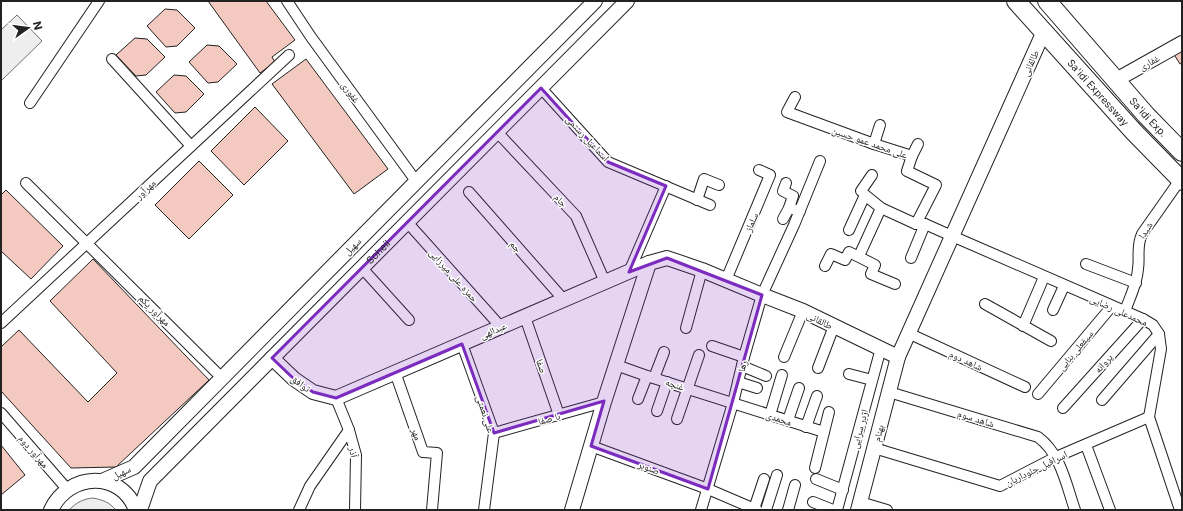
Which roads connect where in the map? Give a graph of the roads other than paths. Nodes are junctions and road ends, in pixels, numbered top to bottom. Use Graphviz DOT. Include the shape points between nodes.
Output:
graph roads {
  1 [pos="99,1"];
  2 [pos="287,1"];
  3 [pos="595,1"];
  4 [pos="627,1"];
  5 [pos="1016,1"];
  6 [pos="1047,1"];
  7 [pos="1044,31"];
  8 [pos="1182,44"];
  9 [pos="289,55"];
  10 [pos="112,59"];
  11 [pos="1116,80"];
  12 [pos="541,88"];
  13 [pos="795,97"];
  14 [pos="30,103"];
  15 [pos="880,125"];
  16 [pos="497,132"];
  17 [pos="874,144"];
  18 [pos="918,144"];
  19 [pos="191,146"];
  20 [pos="1181,150"];
  21 [pos="912,156"];
  22 [pos="820,161"];
  23 [pos="759,170"];
  24 [pos="872,175"];
  25 [pos="1181,180"];
  26 [pos="416,182"];
  27 [pos="26,183"];
  28 [pos="786,183"];
  29 [pos="666,186"];
  30 [pos="719,186"];
  31 [pos="469,192"];
  32 [pos="863,193"];
  33 [pos="697,200"];
  34 [pos="710,205"];
  35 [pos="788,208"];
  36 [pos="881,208"];
  37 [pos="800,211"];
  38 [pos="783,219"];
  39 [pos="407,222"];
  40 [pos="921,224"];
  41 [pos="849,230"];
  42 [pos="952,236"];
  43 [pos="87,243"];
  44 [pos="859,256"];
  45 [pos="911,258"];
  46 [pos="649,263"];
  47 [pos="1086,264"];
  48 [pos="825,266"];
  49 [pos="362,268"];
  50 [pos="702,270"];
  51 [pos="629,272"];
  52 [pos="1044,277"];
  53 [pos="726,280"];
  54 [pos="605,282"];
  55 [pos="1136,283"];
  56 [pos="895,284"];
  57 [pos="1064,286"];
  58 [pos="762,295"];
  59 [pos="564,300"];
  60 [pos="985,304"];
  61 [pos="1112,306"];
  62 [pos="1053,310"];
  63 [pos="803,311"];
  64 [pos="1125,311"];
  65 [pos="525,317"];
  66 [pos="1143,319"];
  67 [pos="409,320"];
  68 [pos="1,323"];
  69 [pos="834,326"];
  70 [pos="1023,326"];
  71 [pos="501,327"];
  72 [pos="686,328"];
  73 [pos="908,333"];
  74 [pos="1159,334"];
  75 [pos="1052,341"];
  76 [pos="462,344"];
  77 [pos="712,346"];
  78 [pos="881,348"];
  79 [pos="664,352"];
  80 [pos="699,355"];
  81 [pos="898,357"];
  82 [pos="272,358"];
  83 [pos="784,358"];
  84 [pos="743,361"];
  85 [pos="616,365"];
  86 [pos="818,368"];
  87 [pos="395,372"];
  88 [pos="849,374"];
  89 [pos="782,375"];
  90 [pos="766,376"];
  91 [pos="650,377"];
  92 [pos="222,378"];
  93 [pos="872,380"];
  94 [pos="667,382"];
  95 [pos="738,382"];
  96 [pos="757,388"];
  97 [pos="799,388"];
  98 [pos="1025,388"];
  99 [pos="688,389"];
  100 [pos="889,392"];
  101 [pos="1038,394"];
  102 [pos="817,396"];
  103 [pos="336,398"];
  104 [pos="638,399"];
  105 [pos="1102,400"];
  106 [pos="604,402"];
  107 [pos="733,403"];
  108 [pos="1063,408"];
  109 [pos="657,411"];
  110 [pos="1,412"];
  111 [pos="829,412"];
  112 [pos="559,415"];
  113 [pos="770,415"];
  114 [pos="1149,417"];
  115 [pos="678,419"];
  116 [pos="788,420"];
  117 [pos="806,426"];
  118 [pos="349,430"];
  119 [pos="824,432"];
  120 [pos="494,433"];
  121 [pos="1086,445"];
  122 [pos="591,446"];
  123 [pos="874,448"];
  124 [pos="1056,457"];
  125 [pos="815,468"];
  126 [pos="777,475"];
  127 [pos="764,479"];
  128 [pos="816,479"];
  129 [pos="102,481"];
  130 [pos="796,485"];
  131 [pos="67,489"];
  132 [pos="708,489"];
  133 [pos="843,490"];
  134 [pos="814,502"];
  135 [pos="859,506"];
  136 [pos="751,509"];
  137 [pos="51,510"];
  138 [pos="136,510"];
  139 [pos="140,510"];
  140 [pos="299,510"];
  141 [pos="355,510"];
  142 [pos="432,510"];
  143 [pos="484,510"];
  144 [pos="572,510"];
  145 [pos="701,510"];
  146 [pos="766,510"];
  147 [pos="788,510"];
  148 [pos="833,510"];
  149 [pos="837,510"];
  150 [pos="887,510"];
  151 [pos="1075,510"];
  152 [pos="1110,510"];
  153 [pos="1180,510"];
  1 -- 14 [label="street"];
  2 -- 26 [label="street, غفوری"];
  3 -- 26 [label="street, سهیل"];
  4 -- 12 [label="street, Soheil"];
  5 -- 7 [label="highway, Sa'idi Expressway"];
  6 -- 11 [label="highway"];
  7 -- 25 [label="highway, Sa'idi Expressway" via="1134,132"];
  7 -- 42 [label="street, طالقانی"];
  8 -- 11 [label="street, غفاری"];
  9 -- 19 [label="street, مهرآور"];
  10 -- 19 [label="street"];
  11 -- 20 [label="highway, Sa'idi Exp."];
  12 -- 16 [label="street, Soheil"];
  12 -- 29 [label="street, اسماعیل رستمی" via="608,162"];
  13 -- 17 [label="street, علی محمد عمو حسین" via="787,112"];
  15 -- 17 [label="street"];
  16 -- 39 [label="street, Soheil"];
  16 -- 54 [label="street, جام" via="576,216"];
  17 -- 21 [label="street, علی محمد عمو حسین"];
  18 -- 21 [label="street"];
  19 -- 43 [label="street, مهرآور"];
  21 -- 40 [label="street, علی محمد عمو حسین" via="907,171 936,185"];
  22 -- 37 [label="street, رها"];
  23 -- 53 [label="street, سلماز" via="770,175"];
  24 -- 32 [label="street"];
  25 -- 55 [label="street, شیدا" via="1138,242"];
  26 -- 92 [label="street, سهیل"];
  27 -- 43 [label="street, مهرآور یکم"];
  28 -- 35 [label="street" via="783,191 793,196"];
  29 -- 33 [label="street, اسماعیل رستمی"];
  29 -- 51 [label="street"];
  30 -- 33 [label="street" via="704,179"];
  31 -- 59 [label="street, جم"];
  32 -- 36 [label="street, محمدعلی رضایی"];
  32 -- 41 [label="street"];
  33 -- 34 [label="street, اسماعیل رستمی"];
  35 -- 37 [label="street"];
  35 -- 38 [label="street"];
  36 -- 40 [label="street, محمدعلی رضایی"];
  36 -- 44 [label="street"];
  37 -- 58 [label="street, رها"];
  39 -- 49 [label="street, Soheil"];
  39 -- 71 [label="street, حمزه علی میرزایی"];
  40 -- 42 [label="street, محمدعلی رضایی"];
  40 -- 45 [label="street"];
  42 -- 52 [label="street, محمدعلی رضایی"];
  42 -- 73 [label="street, طالقانی"];
  43 -- 68 [label="street, مهرآور"];
  43 -- 92 [label="street, مهرآور یکم"];
  44 -- 48 [label="street" via="849,252 845,260 831,254"];
  44 -- 56 [label="street" via="875,265 871,274"];
  46 -- 50 [label="street, طالقانی" via="667,258"];
  46 -- 51 [label="street, عبدالهی"];
  46 -- 85 [label="street"];
  47 -- 55 [label="street"];
  49 -- 67 [label="street"];
  49 -- 82 [label="street, Soheil"];
  50 -- 53 [label="street, طالقانی"];
  50 -- 72 [label="street"];
  51 -- 54 [label="street, عبدالهی"];
  52 -- 57 [label="street, محمدعلی رضایی"];
  52 -- 70 [label="street"];
  53 -- 58 [label="street, طالقانی"];
  54 -- 59 [label="street, عبدالهی"];
  55 -- 64 [label="street, شیدا"];
  57 -- 61 [label="street, محمدعلی رضایی"];
  57 -- 62 [label="street"];
  58 -- 63 [label="street, طالقانی"];
  58 -- 84 [label="street, رها"];
  59 -- 65 [label="street, عبدالهی"];
  60 -- 70 [label="street"];
  61 -- 64 [label="street, محمدعلی رضایی"];
  61 -- 101 [label="street, سیفعلی بنایی"];
  63 -- 69 [label="street, طالقانی"];
  63 -- 83 [label="street"];
  64 -- 66 [label="street, محمدعلی رضایی"];
  65 -- 71 [label="street, عبدالهی"];
  65 -- 112 [label="street, صفا"];
  66 -- 74 [label="street, محمدعلی رضایی" via="1153,325"];
  66 -- 108 [label="street, پروانه"];
  69 -- 78 [label="street, طالقانی"];
  69 -- 86 [label="street"];
  70 -- 75 [label="street"];
  71 -- 76 [label="street, عبدالهی"];
  73 -- 81 [label="street, طالقانی"];
  73 -- 98 [label="street, شاهد دوم"];
  74 -- 105 [label="street"];
  74 -- 114 [label="street" via="1161,349"];
  76 -- 87 [label="street, عبدالهی"];
  76 -- 120 [label="street, علی نعمتی"];
  77 -- 84 [label="street"];
  78 -- 81 [label="street, طالقانی"];
  78 -- 93 [label="street, اژدر سرایی"];
  79 -- 91 [label="street"];
  80 -- 99 [label="street"];
  81 -- 100 [label="street, بهنام"];
  82 -- 103 [label="street, توافق" via="294,379 313,392"];
  82 -- 139 [label="street, Soheil" via="150,481"];
  84 -- 90 [label="street"];
  84 -- 95 [label="street, رها"];
  85 -- 91 [label="street, غنچه"];
  85 -- 106 [label="street"];
  87 -- 103 [label="street, عبدالهی"];
  87 -- 142 [label="street, مهر" via="423,452 437,453"];
  88 -- 93 [label="street"];
  89 -- 113 [label="street"];
  91 -- 94 [label="street, غنچه"];
  91 -- 104 [label="street"];
  92 -- 129 [label="street, سهیل" via="134,467"];
  93 -- 133 [label="street, اژدر سرایی"];
  94 -- 99 [label="street, غنچه"];
  94 -- 109 [label="street"];
  95 -- 96 [label="street"];
  95 -- 107 [label="street, رها"];
  97 -- 116 [label="street"];
  99 -- 107 [label="street, غنچه"];
  99 -- 115 [label="street"];
  100 -- 123 [label="street, بهنام"];
  100 -- 124 [label="street, شاهد سوم" via="1038,437 1047,444"];
  102 -- 117 [label="street"];
  103 -- 118 [label="street, آذر"];
  106 -- 112 [label="street, با صفا"];
  106 -- 122 [label="street"];
  107 -- 113 [label="street, محمدی"];
  107 -- 132 [label="street, رها"];
  110 -- 131 [label="street, مهرآور دوم"];
  111 -- 119 [label="street"];
  112 -- 120 [label="street, با صفا"];
  113 -- 116 [label="street, محمدی"];
  114 -- 121 [label="street, اسرافیل جلوداریان"];
  114 -- 153 [label="street"];
  116 -- 117 [label="street, محمدی"];
  117 -- 119 [label="street, محمدی"];
  118 -- 140 [label="street" via="310,486"];
  118 -- 141 [label="street, آذر" via="356,455"];
  119 -- 125 [label="street"];
  120 -- 143 [label="street, علی نعمتی"];
  121 -- 124 [label="street, اسرافیل جلوداریان"];
  121 -- 152 [label="street"];
  122 -- 132 [label="street, صنوبر"];
  122 -- 144 [label="street"];
  123 -- 124 [label="street, اسرافیل جلوداریان" via="1000,486"];
  123 -- 135 [label="street, بهنام"];
  124 -- 151 [label="street, شاهد سوم"];
  126 -- 146 [label="street"];
  127 -- 136 [label="street"];
  128 -- 133 [label="street"];
  129 -- 131 [label="street" via="90,480"];
  129 -- 138 [label="street" via="115,486 125,494"];
  130 -- 147 [label="street"];
  131 -- 137 [label="street" via="56,500"];
  132 -- 136 [label="street, صنوبر"];
  132 -- 145 [label="street, رها"];
  133 -- 149 [label="street, اژدر سرایی"];
  134 -- 148 [label="street"];
  135 -- 150 [label="street"];
}
